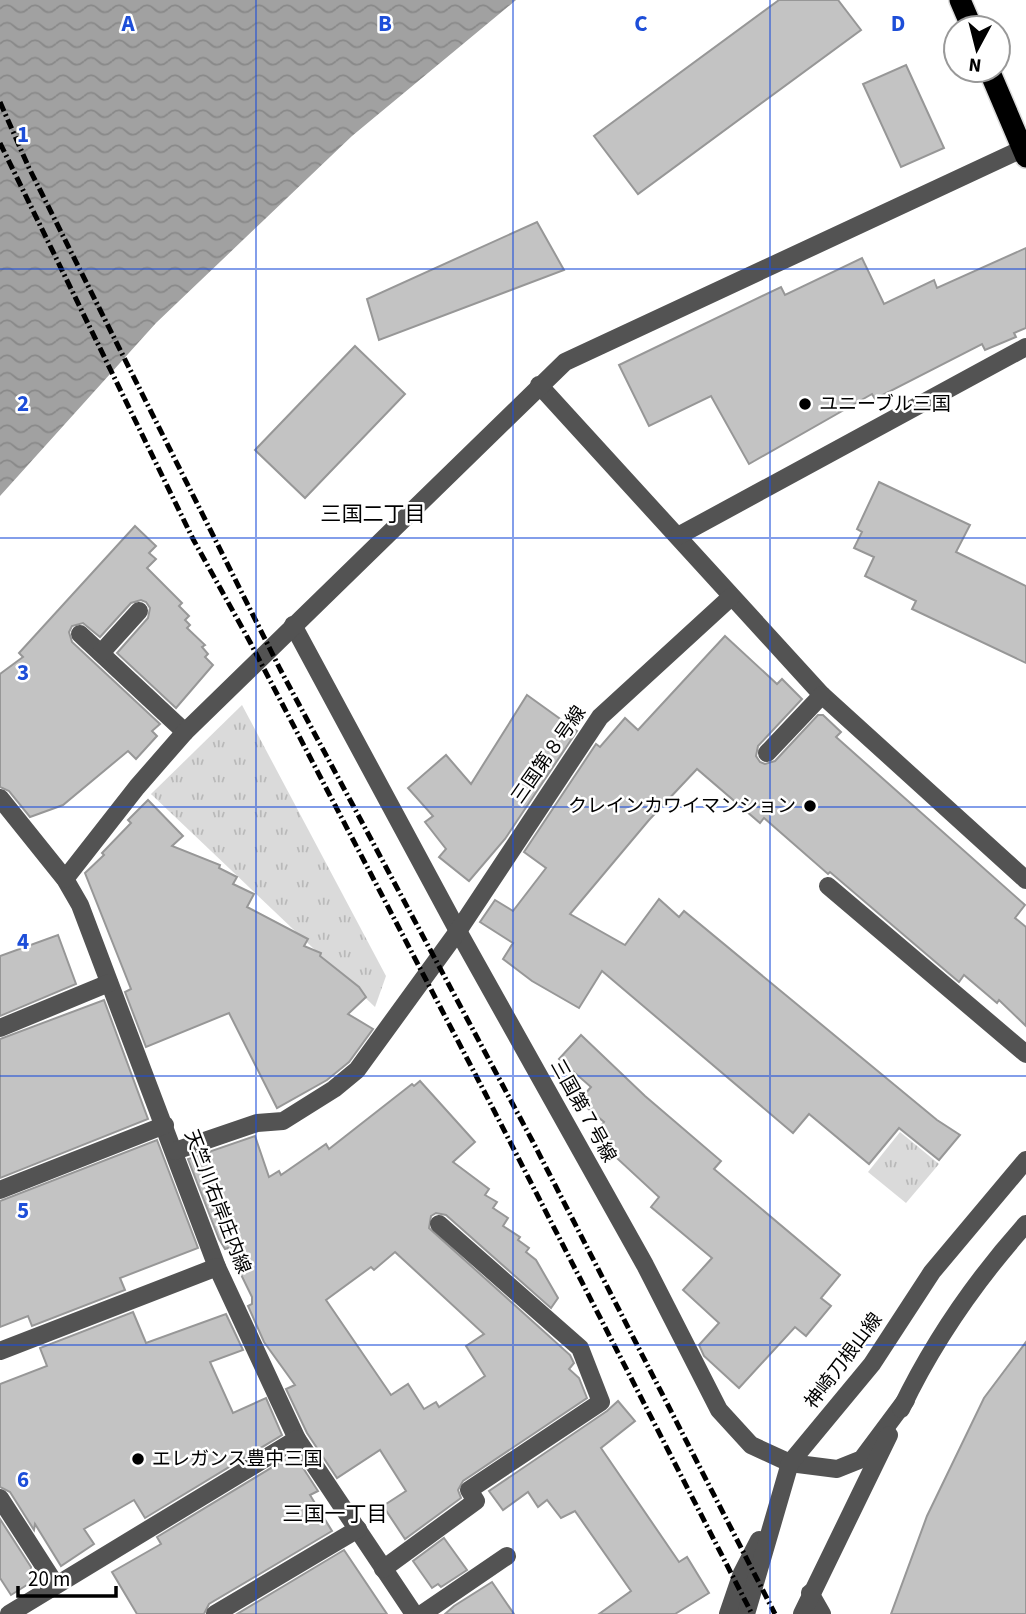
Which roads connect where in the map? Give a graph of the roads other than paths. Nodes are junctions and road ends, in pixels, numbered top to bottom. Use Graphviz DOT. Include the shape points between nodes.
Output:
graph roads {
  1 [pos="995,84"];
  2 [pos="1024,153"];
  3 [pos="1026,347"];
  4 [pos="538,385"];
  5 [pos="678,536"];
  6 [pos="731,597"];
  7 [pos="139,611"];
  8 [pos="293,625"];
  9 [pos="80,634"];
  10 [pos="101,653"];
  11 [pos="822,695"];
  12 [pos="185,732"];
  13 [pos="767,753"];
  14 [pos="0,798"];
  15 [pos="65,879"];
  16 [pos="1026,880"];
  17 [pos="828,886"];
  18 [pos="457,931"];
  19 [pos="109,983"];
  20 [pos="0,1028"];
  21 [pos="1026,1054"];
  22 [pos="166,1125"];
  23 [pos="175,1151"];
  24 [pos="1026,1160"];
  25 [pos="0,1190"];
  26 [pos="439,1224"];
  27 [pos="1026,1224"];
  28 [pos="217,1267"];
  29 [pos="0,1351"];
  30 [pos="906,1400"];
  31 [pos="298,1439"];
  32 [pos="790,1463"];
  33 [pos="0,1498"];
  34 [pos="778,1503"];
  35 [pos="358,1529"];
  36 [pos="507,1556"];
  37 [pos="383,1569"];
  38 [pos="56,1585"];
  39 [pos="810,1593"];
  40 [pos="13,1611"];
  41 [pos="215,1614"];
  42 [pos="414,1614"];
  43 [pos="422,1614"];
  44 [pos="728,1614"];
  45 [pos="746,1614"];
  46 [pos="802,1614"];
  47 [pos="822,1614"];
  1 -- 2 [label="highway"];
  2 -- 4 [label="street" via="565,362"];
  3 -- 5 [label="street"];
  4 -- 5 [label="street"];
  4 -- 8 [label="street"];
  5 -- 6 [label="street"];
  6 -- 11 [label="street"];
  6 -- 18 [label="street, 三国第８号線" via="600,717"];
  7 -- 10 [label="street"];
  8 -- 12 [label="street"];
  8 -- 18 [label="street, 三国第７号線"];
  9 -- 10 [label="street"];
  10 -- 12 [label="street"];
  11 -- 13 [label="street"];
  11 -- 16 [label="street"];
  12 -- 15 [label="street"];
  14 -- 15 [label="street, 天竺川右岸庄内線"];
  15 -- 19 [label="street, 天竺川右岸庄内線" via="80,905"];
  17 -- 21 [label="street"];
  18 -- 23 [label="street, 三国第８号線" via="357,1070 334,1089 283,1121 257,1123"];
  18 -- 32 [label="street, 三国第７号線" via="645,1265 719,1410 751,1445"];
  19 -- 20 [label="street"];
  19 -- 22 [label="street, 天竺川右岸庄内線"];
  22 -- 23 [label="street, 天竺川右岸庄内線"];
  22 -- 25 [label="street"];
  23 -- 28 [label="street, 天竺川右岸庄内線"];
  24 -- 32 [label="street, 神崎刀根山線" via="932,1272 872,1364"];
  26 -- 37 [label="street" via="553,1318 580,1348 601,1402 469,1490 476,1501"];
  27 -- 30 [label="street" via="992,1262 944,1331"];
  28 -- 29 [label="street"];
  28 -- 31 [label="street, 天竺川右岸庄内線"];
  30 -- 32 [label="street, 三国第７号線" via="862,1459 837,1469"];
  30 -- 39 [label="street"];
  31 -- 35 [label="street, 天竺川右岸庄内線"];
  31 -- 38 [label="street"];
  32 -- 34 [label="street, 神崎刀根山線"];
  33 -- 38 [label="street"];
  34 -- 44 [label="street" via="742,1573"];
  34 -- 45 [label="street, 神崎刀根山線"];
  35 -- 37 [label="street, 天竺川右岸庄内線"];
  35 -- 41 [label="street"];
  36 -- 43 [label="street"];
  37 -- 42 [label="street, 天竺川右岸庄内線"];
  38 -- 40 [label="street"];
  39 -- 46 [label="street"];
  39 -- 47 [label="street"];
}
